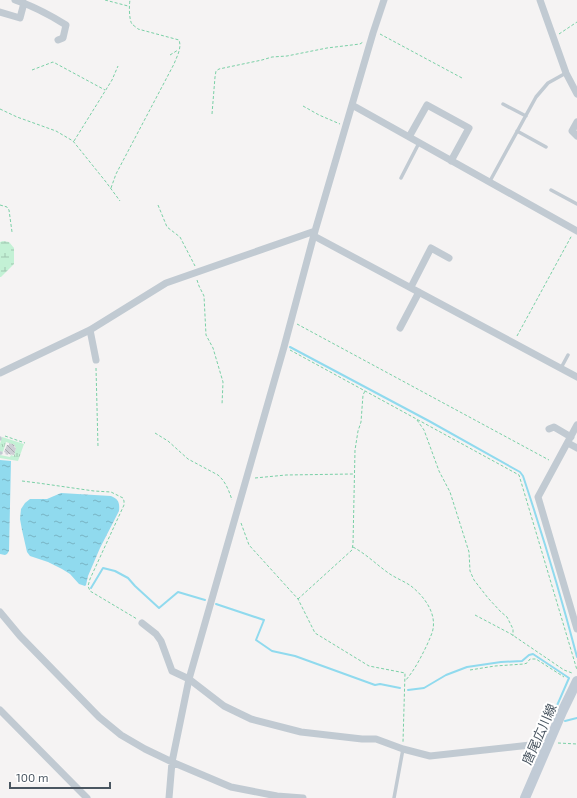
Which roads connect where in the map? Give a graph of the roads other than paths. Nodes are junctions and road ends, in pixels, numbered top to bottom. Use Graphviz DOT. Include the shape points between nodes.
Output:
graph roads {
  1 [pos="15,0"];
  2 [pos="384,0"];
  3 [pos="540,0"];
  4 [pos="24,3"];
  5 [pos="0,12"];
  6 [pos="58,40"];
  7 [pos="566,73"];
  8 [pos="574,81"];
  9 [pos="577,94"];
  10 [pos="503,104"];
  11 [pos="352,105"];
  12 [pos="526,116"];
  13 [pos="577,122"];
  14 [pos="517,131"];
  15 [pos="577,136"];
  16 [pos="409,137"];
  17 [pos="420,143"];
  18 [pos="546,147"];
  19 [pos="451,161"];
  20 [pos="401,178"];
  21 [pos="489,182"];
  22 [pos="551,190"];
  23 [pos="577,204"];
  24 [pos="576,229"];
  25 [pos="315,234"];
  26 [pos="449,258"];
  27 [pos="411,287"];
  28 [pos="419,292"];
  29 [pos="400,328"];
  30 [pos="90,330"];
  31 [pos="568,355"];
  32 [pos="96,360"];
  33 [pos="561,368"];
  34 [pos="0,373"];
  35 [pos="577,377"];
  36 [pos="577,425"];
  37 [pos="549,429"];
  38 [pos="569,440"];
  39 [pos="577,448"];
  40 [pos="0,612"];
  41 [pos="142,622"];
  42 [pos="577,629"];
  43 [pos="189,679"];
  44 [pos="577,681"];
  45 [pos="0,710"];
  46 [pos="548,743"];
  47 [pos="403,749"];
  48 [pos="172,762"];
  49 [pos="88,798"];
  50 [pos="168,798"];
  51 [pos="303,798"];
  52 [pos="394,798"];
  53 [pos="525,798"];
  1 -- 4 [label="street"];
  2 -- 11 [label="street"];
  3 -- 7 [label="street"];
  4 -- 5 [label="street" via="20,18"];
  4 -- 6 [label="street" via="66,25 63,38"];
  7 -- 8 [label="street"];
  7 -- 12 [label="lane" via="548,83 540,91"];
  8 -- 9 [label="street"];
  10 -- 12 [label="lane"];
  11 -- 16 [label="street"];
  11 -- 25 [label="street"];
  12 -- 14 [label="lane"];
  13 -- 15 [label="street" via="572,131"];
  14 -- 18 [label="lane"];
  14 -- 21 [label="lane"];
  16 -- 17 [label="street"];
  16 -- 19 [label="street" via="426,105 469,128"];
  17 -- 19 [label="street"];
  17 -- 20 [label="lane"];
  19 -- 21 [label="street"];
  21 -- 24 [label="street"];
  22 -- 23 [label="lane"];
  25 -- 27 [label="street"];
  25 -- 30 [label="street" via="166,283"];
  25 -- 43 [label="street"];
  26 -- 27 [label="street" via="431,248"];
  27 -- 28 [label="street"];
  28 -- 29 [label="street"];
  28 -- 33 [label="street"];
  30 -- 32 [label="street"];
  30 -- 34 [label="street"];
  31 -- 33 [label="lane"];
  33 -- 35 [label="street"];
  36 -- 38 [label="street"];
  37 -- 38 [label="street" via="554,427"];
  38 -- 39 [label="street"];
  38 -- 42 [label="street" via="538,498"];
  40 -- 48 [label="street" via="99,717 121,735"];
  41 -- 43 [label="street" via="161,641 172,670"];
  43 -- 47 [label="street" via="224,706 251,719 301,732 376,739"];
  43 -- 48 [label="street"];
  44 -- 46 [label="main road, 唐尾広川線"];
  45 -- 49 [label="street"];
  46 -- 47 [label="street" via="430,756"];
  46 -- 53 [label="main road, 唐尾広川線"];
  47 -- 52 [label="lane"];
  48 -- 50 [label="street"];
  48 -- 51 [label="street" via="231,787"];
}
